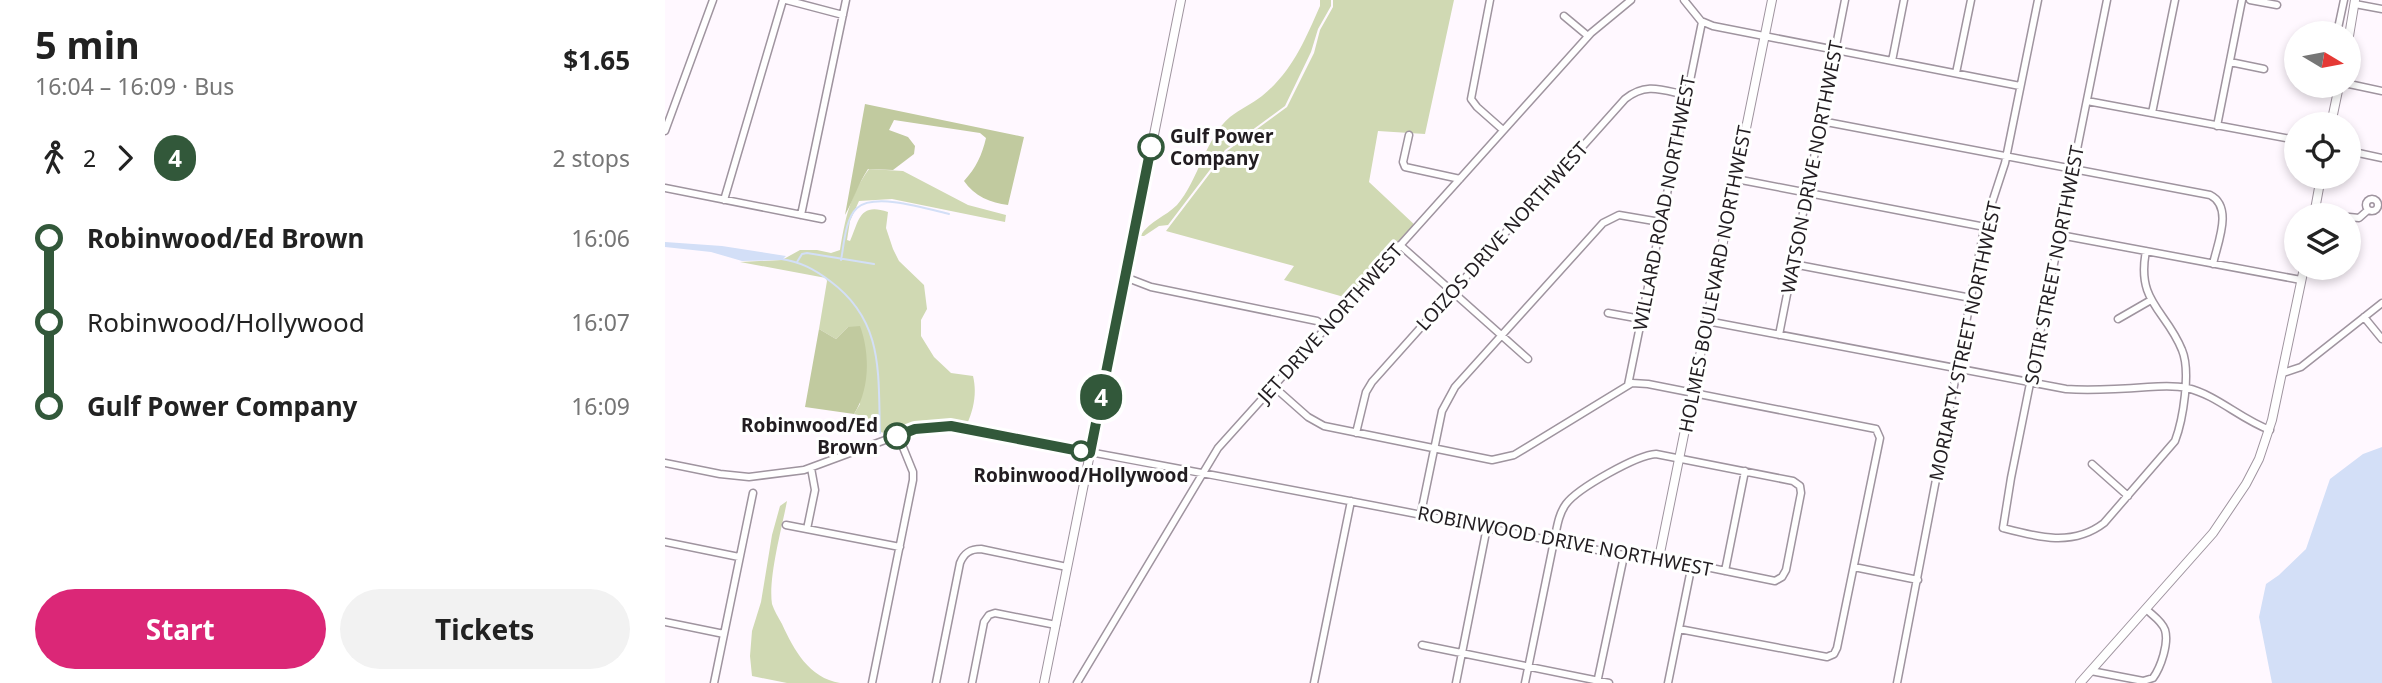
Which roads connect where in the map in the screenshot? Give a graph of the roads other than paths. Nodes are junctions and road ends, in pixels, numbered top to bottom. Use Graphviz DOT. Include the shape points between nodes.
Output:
graph roads {
  1 [pos="713,0"];
  2 [pos="784,0"];
  3 [pos="846,0"];
  4 [pos="1181,0"];
  5 [pos="1490,0"];
  6 [pos="1631,0"];
  7 [pos="1683,0"];
  8 [pos="1772,0"];
  9 [pos="1845,0"];
  10 [pos="1904,0"];
  11 [pos="1971,0"];
  12 [pos="2038,0"];
  13 [pos="2107,0"];
  14 [pos="2175,0"];
  15 [pos="2242,0"];
  16 [pos="2250,0"];
  17 [pos="2344,0"];
  18 [pos="2355,2"];
  19 [pos="2277,5"];
  20 [pos="2382,9"];
  21 [pos="843,15"];
  22 [pos="1564,16"];
  23 [pos="2340,21"];
  24 [pos="2352,21"];
  25 [pos="1702,22"];
  26 [pos="1588,36"];
  27 [pos="1765,36"];
  28 [pos="1835,50"];
  29 [pos="1892,61"];
  30 [pos="2230,62"];
  31 [pos="2265,69"];
  32 [pos="1956,73"];
  33 [pos="2021,86"];
  34 [pos="2361,87"];
  35 [pos="2382,91"];
  36 [pos="1686,95"];
  37 [pos="2087,101"];
  38 [pos="2152,113"];
  39 [pos="1821,121"];
  40 [pos="2217,125"];
  41 [pos="1503,130"];
  42 [pos="665,131"];
  43 [pos="1409,135"];
  44 [pos="2284,138"];
  45 [pos="2361,154"];
  46 [pos="2006,157"];
  47 [pos="2382,158"];
  48 [pos="2073,169"];
  49 [pos="1736,178"];
  50 [pos="1459,179"];
  51 [pos="665,188"];
  52 [pos="1807,192"];
  53 [pos="724,200"];
  54 [pos="2368,210"];
  55 [pos="801,215"];
  56 [pos="2361,216"];
  57 [pos="822,219"];
  58 [pos="1660,222"];
  59 [pos="1985,227"];
  60 [pos="2060,235"];
  61 [pos="1400,245"];
  62 [pos="2146,251"];
  63 [pos="1793,264"];
  64 [pos="2213,264"];
  65 [pos="1125,277"];
  66 [pos="2301,281"];
  67 [pos="1452,291"];
  68 [pos="1971,298"];
  69 [pos="2151,300"];
  70 [pos="2382,303"];
  71 [pos="1608,313"];
  72 [pos="2364,317"];
  73 [pos="1641,319"];
  74 [pos="2118,319"];
  75 [pos="1707,321"];
  76 [pos="1326,327"];
  77 [pos="1501,335"];
  78 [pos="1779,335"];
  79 [pos="2382,339"];
  80 [pos="1528,359"];
  81 [pos="1957,369"];
  82 [pos="2283,373"];
  83 [pos="2030,383"];
  84 [pos="1628,385"];
  85 [pos="1273,386"];
  86 [pos="2185,387"];
  87 [pos="1692,393"];
  88 [pos="2270,430"];
  89 [pos="1356,433"];
  90 [pos="898,435"];
  91 [pos="1434,449"];
  92 [pos="1090,453"];
  93 [pos="1679,457"];
  94 [pos="665,463"];
  95 [pos="2092,464"];
  96 [pos="811,468"];
  97 [pos="1745,471"];
  98 [pos="1201,474"];
  99 [pos="753,493"];
  100 [pos="2128,496"];
  101 [pos="1351,501"];
  102 [pos="1421,513"];
  103 [pos="786,525"];
  104 [pos="1487,527"];
  105 [pos="807,529"];
  106 [pos="1554,541"];
  107 [pos="665,542"];
  108 [pos="900,547"];
  109 [pos="1623,556"];
  110 [pos="739,557"];
  111 [pos="1659,558"];
  112 [pos="1692,564"];
  113 [pos="1067,567"];
  114 [pos="1854,567"];
  115 [pos="1725,571"];
  116 [pos="1918,579"];
  117 [pos="2146,609"];
  118 [pos="665,622"];
  119 [pos="1056,625"];
  120 [pos="1679,629"];
  121 [pos="724,634"];
  122 [pos="1422,645"];
  123 [pos="1462,653"];
  124 [pos="1529,667"];
  125 [pos="2091,671"];
  126 [pos="1598,682"];
  127 [pos="714,683"];
  128 [pos="872,683"];
  129 [pos="936,683"];
  130 [pos="972,683"];
  131 [pos="1046,683"];
  132 [pos="1077,683"];
  133 [pos="1314,683"];
  134 [pos="1456,683"];
  135 [pos="1525,683"];
  136 [pos="1609,683"];
  137 [pos="1668,683"];
  138 [pos="1897,683"];
  139 [pos="2080,683"];
  1 -- 42 [label="street"];
  2 -- 21 [label="street"];
  2 -- 53 [label="street"];
  3 -- 21 [label="street"];
  4 -- 65 [label="street"];
  5 -- 41 [label="street" via="1471,99"];
  6 -- 26 [label="street, JET DRIVE NORTHWEST"];
  7 -- 25 [label="street"];
  8 -- 27 [label="street, HOLMES BOULEVARD NORTHWEST"];
  9 -- 28 [label="street, WATSON DRIVE NORTHWEST"];
  10 -- 29 [label="street"];
  11 -- 32 [label="street"];
  12 -- 33 [label="street, MORIARTY STREET NORTHWEST"];
  13 -- 37 [label="street, SOTIR STREET NORTHWEST"];
  14 -- 38 [label="street"];
  15 -- 30 [label="street"];
  16 -- 19 [label="street"];
  17 -- 23 [label="street"];
  18 -- 20 [label="street"];
  18 -- 24 [label="street"];
  21 -- 55 [label="street"];
  22 -- 26 [label="street"];
  25 -- 27 [label="street"];
  25 -- 36 [label="street, WILLARD ROAD NORTHWEST"];
  26 -- 41 [label="street, JET DRIVE NORTHWEST"];
  27 -- 28 [label="street"];
  27 -- 49 [label="street, HOLMES BOULEVARD NORTHWEST"];
  28 -- 29 [label="street"];
  28 -- 39 [label="street, WATSON DRIVE NORTHWEST"];
  29 -- 32 [label="street"];
  30 -- 31 [label="street"];
  30 -- 40 [label="street"];
  32 -- 33 [label="street"];
  33 -- 46 [label="street, MORIARTY STREET NORTHWEST"];
  34 -- 35 [label="street"];
  36 -- 58 [label="street, WILLARD ROAD NORTHWEST"];
  36 -- 67 [label="street, LOIZOS DRIVE NORTHWEST" via="1652,88 1625,99"];
  37 -- 38 [label="street"];
  37 -- 48 [label="street, SOTIR STREET NORTHWEST"];
  38 -- 40 [label="street"];
  39 -- 46 [label="street"];
  39 -- 52 [label="street, WATSON DRIVE NORTHWEST"];
  40 -- 44 [label="street"];
  41 -- 50 [label="street, JET DRIVE NORTHWEST"];
  43 -- 50 [label="street" via="1405,167"];
  45 -- 47 [label="street"];
  46 -- 48 [label="street"];
  46 -- 59 [label="street, MORIARTY STREET NORTHWEST"];
  48 -- 60 [label="street, SOTIR STREET NORTHWEST"];
  48 -- 64 [label="street" via="2215,198 2223,211"];
  49 -- 52 [label="street"];
  49 -- 75 [label="street, HOLMES BOULEVARD NORTHWEST"];
  50 -- 61 [label="street, JET DRIVE NORTHWEST"];
  51 -- 53 [label="street"];
  52 -- 59 [label="street"];
  52 -- 63 [label="street, WATSON DRIVE NORTHWEST"];
  53 -- 55 [label="street"];
  54 -- 56 [label="street"];
  55 -- 57 [label="street"];
  58 -- 73 [label="street, WILLARD ROAD NORTHWEST"];
  58 -- 77 [label="street" via="1619,215 1603,223"];
  59 -- 68 [label="street, MORIARTY STREET NORTHWEST"];
  60 -- 62 [label="street"];
  60 -- 83 [label="street, SOTIR STREET NORTHWEST"];
  61 -- 67 [label="street"];
  61 -- 76 [label="street, JET DRIVE NORTHWEST"];
  62 -- 64 [label="street"];
  62 -- 69 [label="street" via="2144,279"];
  63 -- 68 [label="street"];
  63 -- 78 [label="street, WATSON DRIVE NORTHWEST"];
  64 -- 66 [label="street"];
  65 -- 76 [label="street" via="1151,288 1317,321"];
  65 -- 92 [label="street"];
  66 -- 82 [label="street"];
  67 -- 77 [label="street"];
  67 -- 89 [label="street, LOIZOS DRIVE NORTHWEST" via="1371,382"];
  68 -- 81 [label="street, MORIARTY STREET NORTHWEST"];
  69 -- 74 [label="street"];
  69 -- 86 [label="street" via="2182,349"];
  70 -- 72 [label="street"];
  71 -- 73 [label="street"];
  72 -- 79 [label="street"];
  72 -- 82 [label="street" via="2301,367"];
  73 -- 84 [label="street, WILLARD ROAD NORTHWEST"];
  75 -- 78 [label="street"];
  75 -- 87 [label="street, HOLMES BOULEVARD NORTHWEST"];
  76 -- 85 [label="street, JET DRIVE NORTHWEST"];
  77 -- 80 [label="street"];
  77 -- 91 [label="street" via="1451,393 1441,411"];
  78 -- 81 [label="street"];
  81 -- 83 [label="street"];
  81 -- 116 [label="street, MORIARTY STREET NORTHWEST"];
  82 -- 88 [label="street"];
  83 -- 86 [label="street" via="2077,390"];
  83 -- 100 [label="street, SOTIR STREET NORTHWEST" via="2001,526 2054,539 2078,537 2104,523"];
  84 -- 87 [label="street"];
  84 -- 91 [label="street" via="1509,457 1492,460"];
  85 -- 89 [label="street" via="1310,419"];
  85 -- 98 [label="street, JET DRIVE NORTHWEST"];
  86 -- 88 [label="street"];
  86 -- 100 [label="street" via="2175,441"];
  87 -- 93 [label="street, HOLMES BOULEVARD NORTHWEST"];
  87 -- 114 [label="street" via="1876,429 1879,438"];
  88 -- 117 [label="street" via="2234,504"];
  89 -- 91 [label="street"];
  90 -- 92 [label="street, ROBINWOOD DRIVE NORTHWEST" via="951,426"];
  90 -- 96 [label="street, ROBINWOOD DRIVE NORTHWEST"];
  90 -- 108 [label="street" via="913,477"];
  91 -- 102 [label="street"];
  92 -- 98 [label="street, ROBINWOOD DRIVE NORTHWEST"];
  92 -- 113 [label="street"];
  93 -- 97 [label="street, ROBINWOOD DRIVE NORTHWEST"];
  93 -- 106 [label="street, ROBINWOOD DRIVE NORTHWEST" via="1643,455 1577,494 1563,509"];
  93 -- 111 [label="street, HOLMES BOULEVARD NORTHWEST"];
  94 -- 96 [label="street, ROBINWOOD DRIVE NORTHWEST" via="744,478"];
  95 -- 100 [label="street"];
  96 -- 105 [label="street" via="814,490"];
  97 -- 115 [label="street"];
  97 -- 115 [label="street, ROBINWOOD DRIVE NORTHWEST" via="1800,486 1786,570 1775,581"];
  98 -- 101 [label="street, ROBINWOOD DRIVE NORTHWEST"];
  98 -- 132 [label="street, JET DRIVE NORTHWEST"];
  99 -- 110 [label="street"];
  101 -- 102 [label="street, ROBINWOOD DRIVE NORTHWEST"];
  101 -- 133 [label="street"];
  102 -- 104 [label="street, ROBINWOOD DRIVE NORTHWEST"];
  103 -- 105 [label="street"];
  104 -- 106 [label="street, ROBINWOOD DRIVE NORTHWEST"];
  104 -- 123 [label="street"];
  105 -- 108 [label="street"];
  106 -- 109 [label="street, ROBINWOOD DRIVE NORTHWEST"];
  106 -- 124 [label="street, ROBINWOOD DRIVE NORTHWEST"];
  107 -- 110 [label="street"];
  108 -- 128 [label="street"];
  109 -- 111 [label="street, ROBINWOOD DRIVE NORTHWEST"];
  109 -- 126 [label="street"];
  110 -- 121 [label="street"];
  111 -- 112 [label="street, ROBINWOOD DRIVE NORTHWEST"];
  112 -- 115 [label="street, ROBINWOOD DRIVE NORTHWEST"];
  112 -- 120 [label="street"];
  113 -- 119 [label="street"];
  113 -- 129 [label="street" via="981,549 967,552 960,563"];
  114 -- 116 [label="street"];
  114 -- 120 [label="street" via="1837,648 1829,657"];
  116 -- 138 [label="street, MORIARTY STREET NORTHWEST"];
  117 -- 125 [label="street"];
  117 -- 125 [label="street" via="2165,631 2156,675 2143,681"];
  118 -- 121 [label="street"];
  119 -- 130 [label="street" via="989,615"];
  119 -- 131 [label="street"];
  120 -- 137 [label="street"];
  121 -- 127 [label="street"];
  122 -- 123 [label="street"];
  123 -- 124 [label="street"];
  123 -- 134 [label="street"];
  124 -- 126 [label="street"];
  124 -- 135 [label="street, ROBINWOOD DRIVE NORTHWEST"];
  125 -- 139 [label="street"];
  126 -- 136 [label="street"];
}
